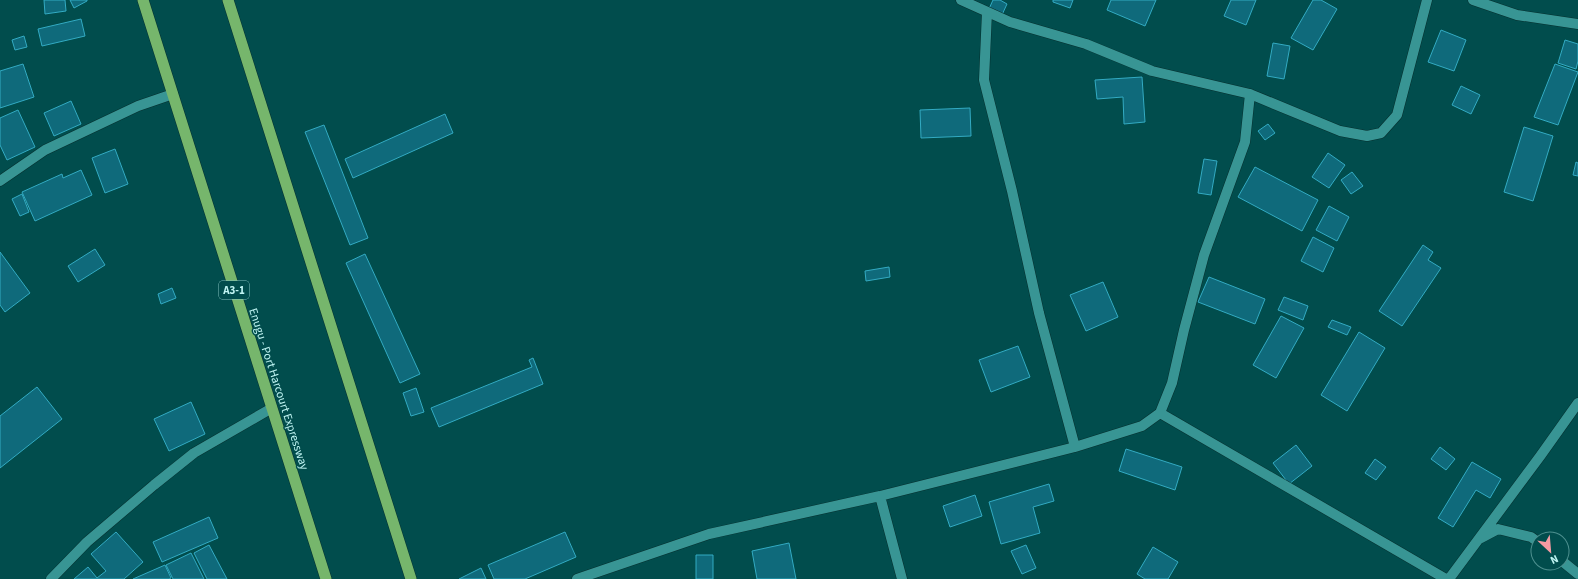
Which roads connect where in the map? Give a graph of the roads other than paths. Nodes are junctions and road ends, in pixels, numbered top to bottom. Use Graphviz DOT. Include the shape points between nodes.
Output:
graph roads {
  1 [pos="143,0"];
  2 [pos="228,0"];
  3 [pos="961,0"];
  4 [pos="1427,0"];
  5 [pos="1473,0"];
  6 [pos="987,12"];
  7 [pos="1578,24"];
  8 [pos="173,94"];
  9 [pos="1250,94"];
  10 [pos="0,181"];
  11 [pos="1578,403"];
  12 [pos="272,408"];
  13 [pos="1160,413"];
  14 [pos="1075,447"];
  15 [pos="880,496"];
  16 [pos="1530,537"];
  17 [pos="1477,539"];
  18 [pos="1570,568"];
  19 [pos="1578,574"];
  20 [pos="51,579"];
  21 [pos="326,579"];
  22 [pos="412,579"];
  23 [pos="577,579"];
  24 [pos="902,579"];
  25 [pos="1447,579"];
  1 -- 8 [label="highway, Enugu - Port Harcourt Expressway / A3-1"];
  2 -- 22 [label="highway"];
  3 -- 6 [label="street"];
  4 -- 9 [label="street" via="1397,115 1381,133 1367,136 1340,131"];
  5 -- 7 [label="street" via="1517,15"];
  6 -- 9 [label="street" via="1010,22 1086,44 1152,71"];
  6 -- 14 [label="street" via="984,80 1039,313"];
  8 -- 10 [label="street" via="138,106 45,150"];
  8 -- 12 [label="highway, Enugu - Port Harcourt Expressway / A3-1"];
  9 -- 13 [label="street" via="1245,142 1204,255 1172,383"];
  11 -- 17 [label="street"];
  12 -- 20 [label="street" via="194,453 87,542"];
  12 -- 21 [label="highway, Enugu - Port Harcourt Expressway / A3-1"];
  13 -- 14 [label="street" via="1142,426"];
  13 -- 25 [label="street"];
  14 -- 15 [label="street"];
  15 -- 23 [label="street" via="709,534"];
  15 -- 24 [label="street"];
  16 -- 17 [label="street" via="1498,529"];
  17 -- 25 [label="street"];
  18 -- 19 [label="street"];
}
